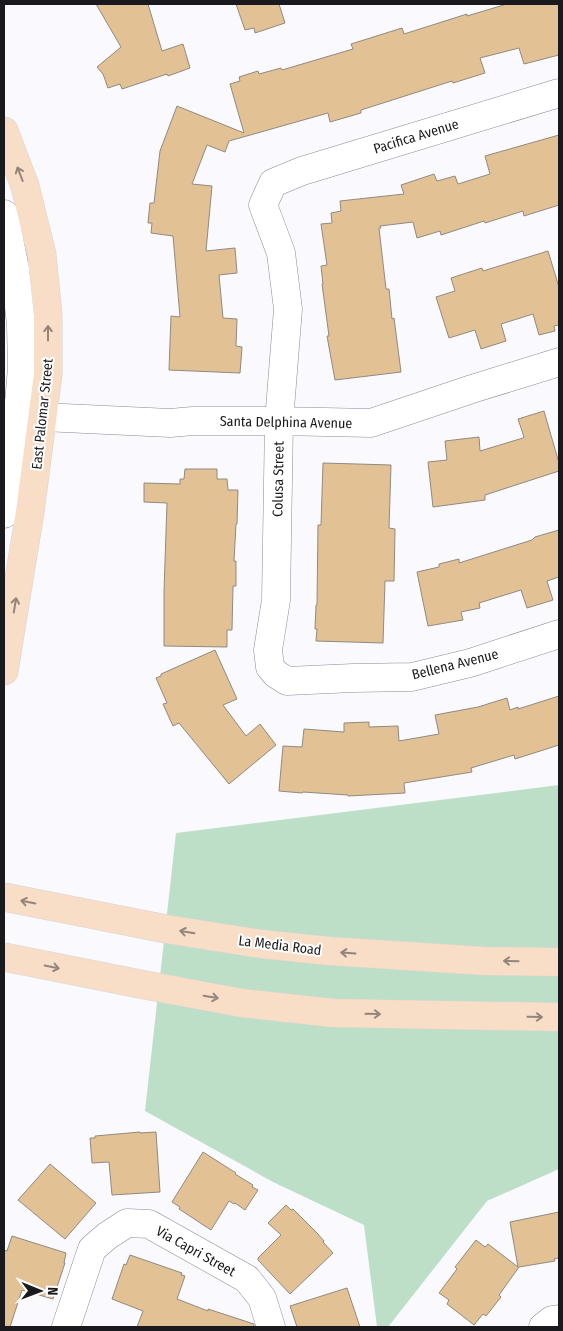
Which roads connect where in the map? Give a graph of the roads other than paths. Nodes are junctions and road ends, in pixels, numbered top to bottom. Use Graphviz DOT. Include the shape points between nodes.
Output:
graph roads {
  1 [pos="559,93"];
  2 [pos="4,131"];
  3 [pos="273,183"];
  4 [pos="4,214"];
  5 [pos="559,362"];
  6 [pos="22,415"];
  7 [pos="279,421"];
  8 [pos="7,482"];
  9 [pos="4,514"];
  10 [pos="559,634"];
  11 [pos="4,670"];
  12 [pos="287,681"];
  13 [pos="4,897"];
  14 [pos="4,957"];
  15 [pos="559,962"];
  16 [pos="559,1017"];
  17 [pos="559,1319"];
  18 [pos="66,1327"];
  19 [pos="271,1327"];
  20 [pos="543,1327"];
  1 -- 3 [label="street, Pacifica Avenue" via="302,171"];
  6 -- 2 [label="main road, East Palomar Street, one-way" via="48,374 48,315 42,255 25,186"];
  3 -- 7 [label="street, Colusa Street" via="263,205 281,253 288,309"];
  4 -- 6 [label="street" via="15,269"];
  5 -- 7 [label="street, Santa Delphina Avenue" via="371,424"];
  6 -- 7 [label="street, Santa Delphina Avenue" via="170,423"];
  6 -- 8 [label="street"];
  11 -- 6 [label="main road, East Palomar Street, one-way" via="30,512"];
  7 -- 12 [label="street, Colusa Street" via="276,600 268,650 270,667"];
  8 -- 9 [label="street"];
  10 -- 12 [label="street, Bellena Avenue" via="470,663 412,677"];
  15 -- 13 [label="main road, La Media Road, one-way" via="329,952 166,929"];
  14 -- 16 [label="main road, one-way" via="242,1003 333,1013"];
  17 -- 20 [label="street"];
  18 -- 19 [label="street, Via Capri Street" via="92,1249 127,1223 149,1224 247,1279 262,1298"];
}
